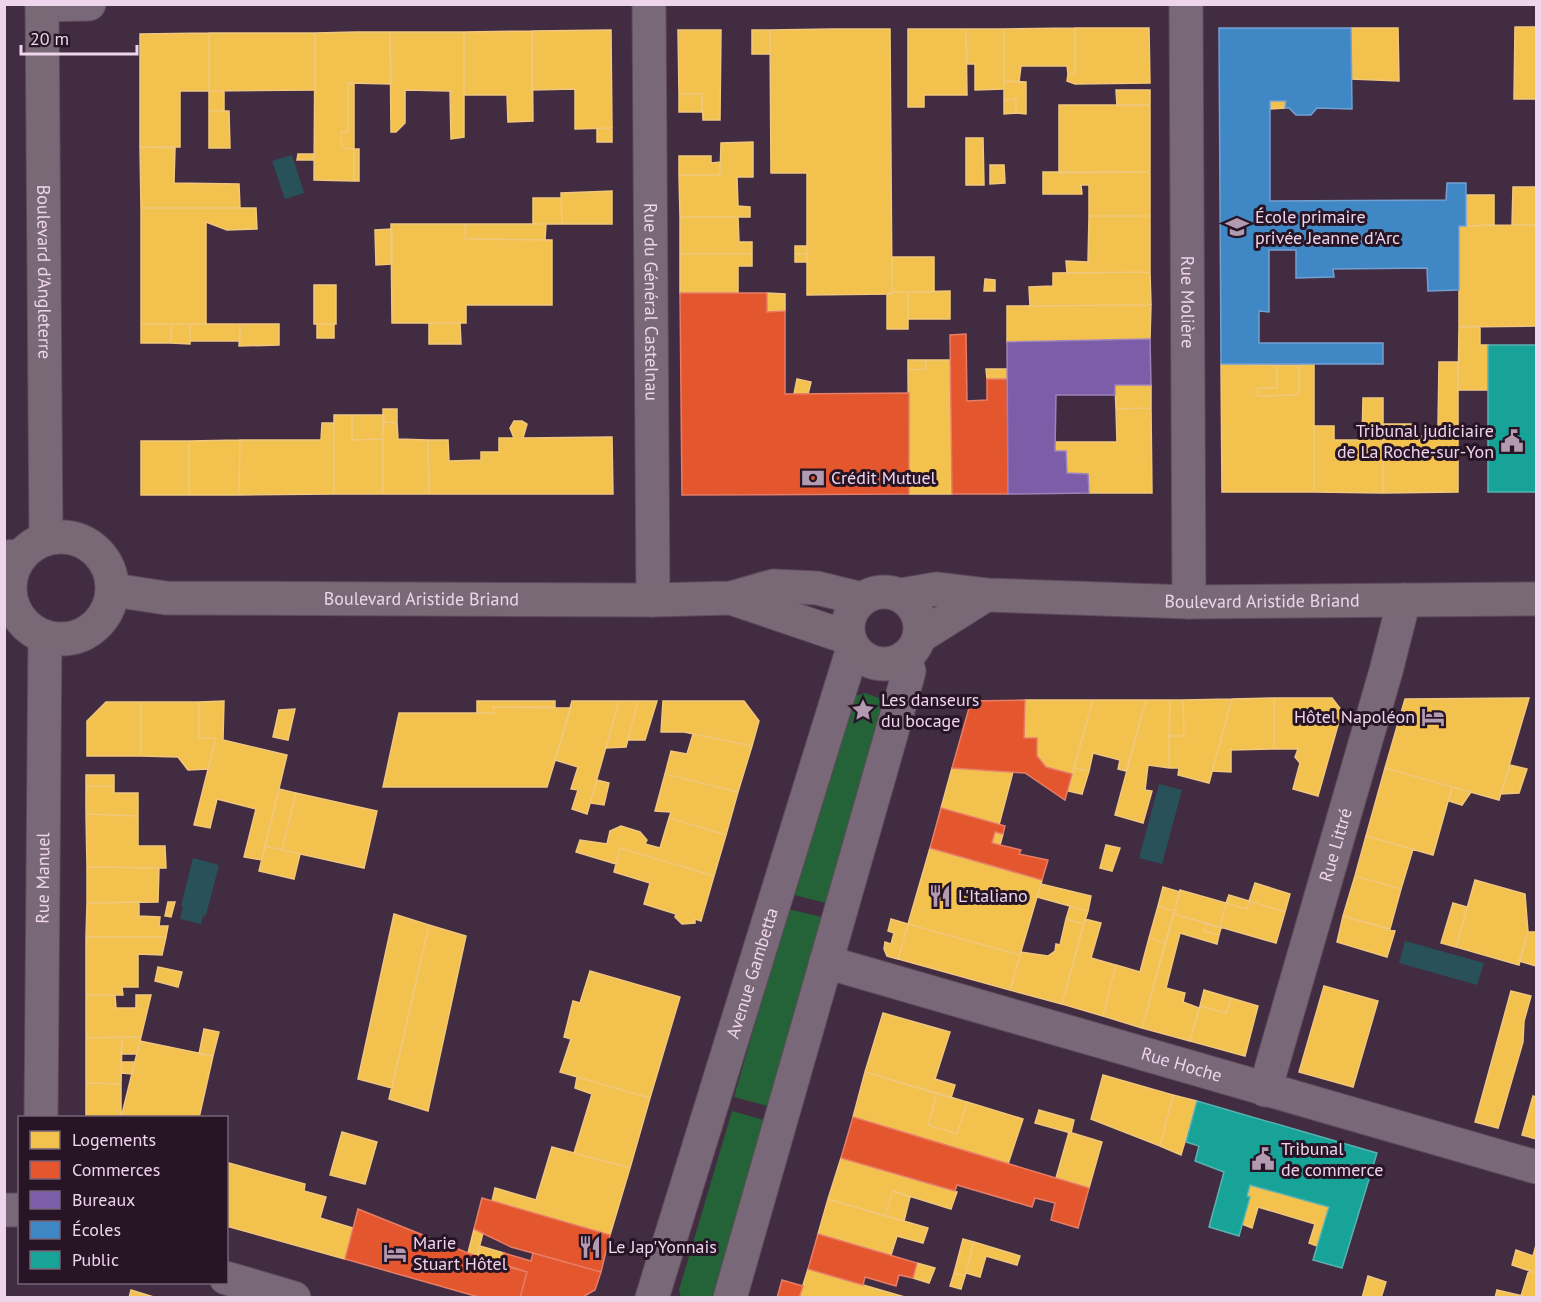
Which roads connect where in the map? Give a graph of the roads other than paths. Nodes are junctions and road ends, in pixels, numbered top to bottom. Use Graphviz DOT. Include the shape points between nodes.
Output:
graph roads {
  1 [pos="88,4"];
  2 [pos="649,4"];
  3 [pos="1186,4"];
  4 [pos="42,5"];
  5 [pos="24,551"];
  6 [pos="113,590"];
  7 [pos="901,595"];
  8 [pos="986,595"];
  9 [pos="731,598"];
  10 [pos="862,599"];
  11 [pos="1536,599"];
  12 [pos="653,600"];
  13 [pos="1404,600"];
  14 [pos="1189,602"];
  15 [pos="9,606"];
  16 [pos="45,638"];
  17 [pos="851,643"];
  18 [pos="912,647"];
  19 [pos="826,962"];
  20 [pos="1265,1089"];
  21 [pos="41,1116"];
  22 [pos="1536,1167"];
  23 [pos="228,1279"];
  24 [pos="294,1298"];
  25 [pos="652,1298"];
  26 [pos="730,1298"];
  1 -- 4 [label="street"];
  2 -- 12 [label="street, Rue du Général Castelnau"];
  3 -- 14 [label="street, Rue Molière"];
  4 -- 5 [label="main road, Boulevard d'Angleterre"];
  5 -- 6 [label="main road" via="70,538 95,549 105,561"];
  5 -- 15 [label="main road" via="10,581"];
  6 -- 12 [label="main road, Boulevard Aristide Briand" via="166,598"];
  6 -- 16 [label="main road" via="110,604 94,628 70,639"];
  7 -- 8 [label="main road, Boulevard Aristide Briand" via="936,589"];
  7 -- 10 [label="main road" via="876,592"];
  7 -- 18 [label="main road" via="917,612 920,625"];
  8 -- 14 [label="main road, Boulevard Aristide Briand"];
  8 -- 18 [label="main road"];
  9 -- 10 [label="main road, Boulevard Aristide Briand" via="772,586 817,588"];
  9 -- 12 [label="main road, Boulevard Aristide Briand"];
  9 -- 17 [label="main road, Boulevard Aristide Briand"];
  10 -- 17 [label="main road" via="850,615"];
  11 -- 13 [label="main road, Boulevard Aristide Briand"];
  13 -- 14 [label="main road, Boulevard Aristide Briand"];
  13 -- 20 [label="street, Rue Littré"];
  15 -- 16 [label="main road" via="26,626"];
  16 -- 21 [label="street, Rue Manuel"];
  17 -- 18 [label="main road" via="872,662 894,662"];
  17 -- 25 [label="street, Avenue Gambetta"];
  18 -- 19 [label="street" via="909,671"];
  19 -- 20 [label="street, Rue Hoche"];
  19 -- 26 [label="street"];
  20 -- 22 [label="street, Rue Hoche"];
  23 -- 24 [label="street"];
}
